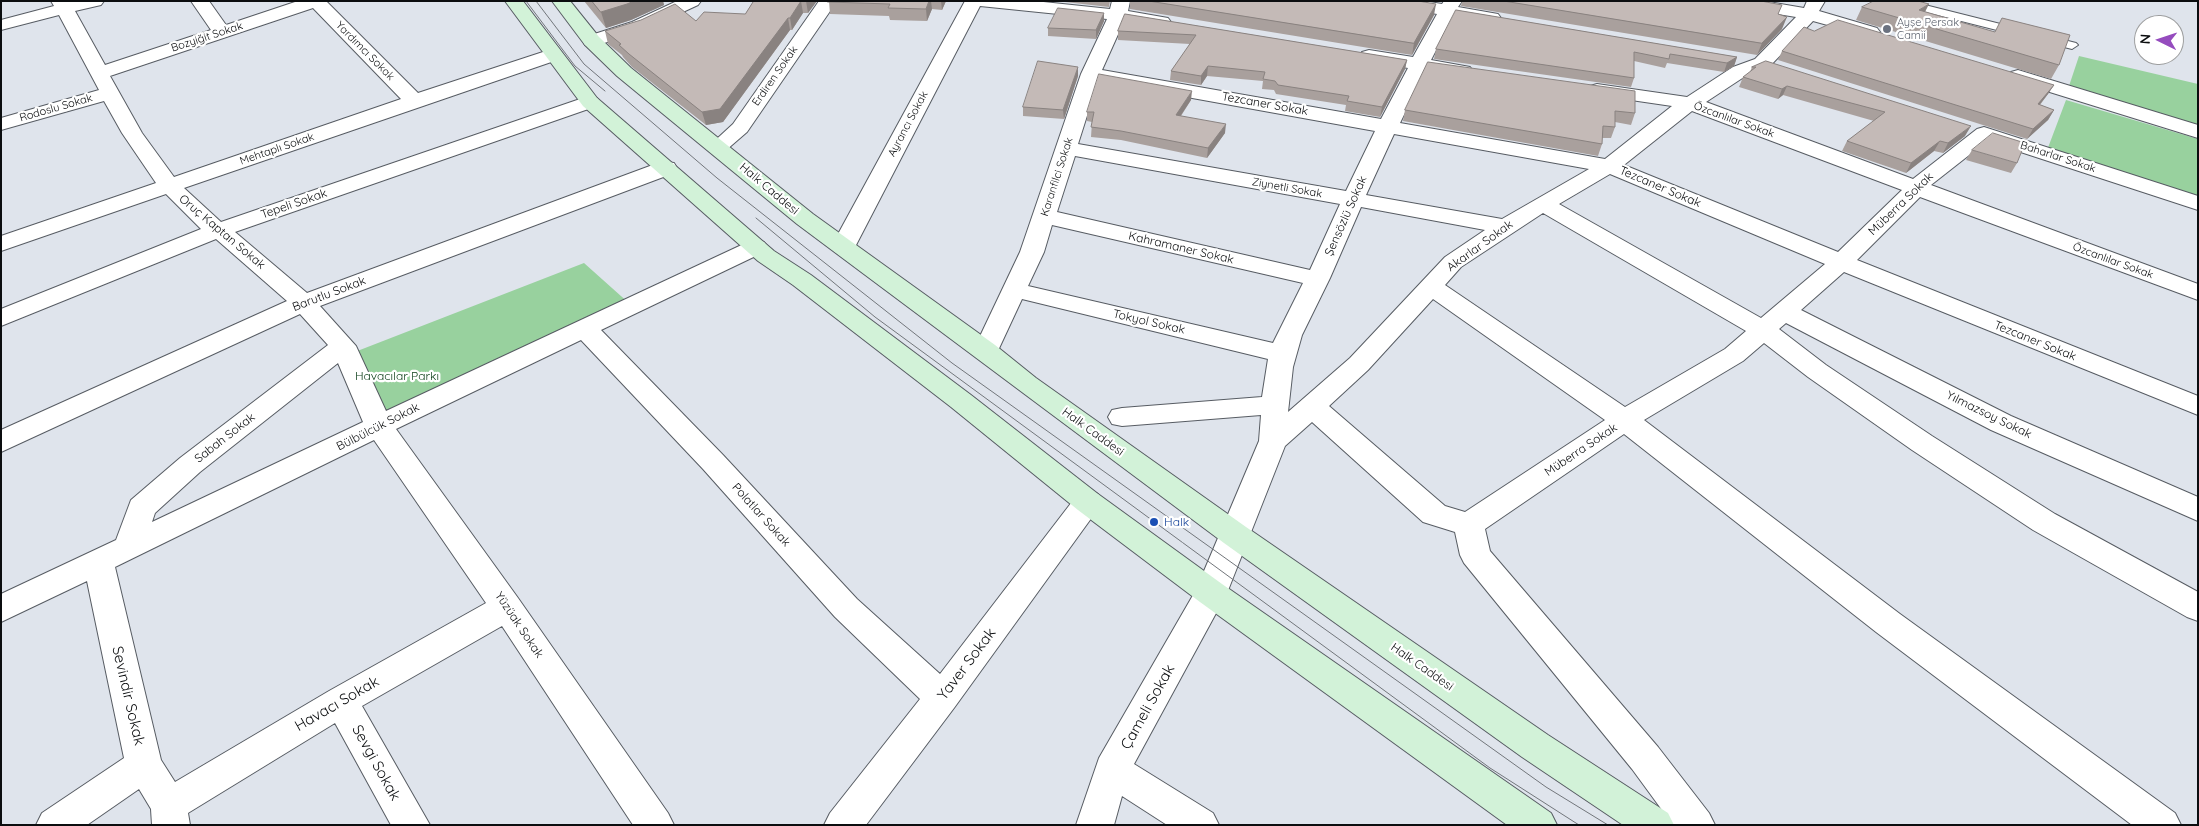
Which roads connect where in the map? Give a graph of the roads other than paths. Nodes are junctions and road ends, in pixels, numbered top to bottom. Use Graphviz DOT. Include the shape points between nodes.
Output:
graph roads {
  1 [pos="95,1"];
  2 [pos="200,1"];
  3 [pos="316,1"];
  4 [pos="514,1"];
  5 [pos="561,1"];
  6 [pos="692,1"];
  7 [pos="828,1"];
  8 [pos="974,1"];
  9 [pos="979,1"];
  10 [pos="1390,1"];
  11 [pos="1729,1"];
  12 [pos="1894,1"];
  13 [pos="62,5"];
  14 [pos="1450,6"];
  15 [pos="1120,8"];
  16 [pos="1812,8"];
  17 [pos="1506,20"];
  18 [pos="1176,24"];
  19 [pos="1,25"];
  20 [pos="222,32"];
  21 [pos="1886,36"];
  22 [pos="592,41"];
  23 [pos="2072,45"];
  24 [pos="1351,53"];
  25 [pos="552,55"];
  26 [pos="1723,56"];
  27 [pos="1419,64"];
  28 [pos="1772,66"];
  29 [pos="2000,70"];
  30 [pos="99,73"];
  31 [pos="1091,74"];
  32 [pos="1486,74"];
  33 [pos="1574,87"];
  34 [pos="111,93"];
  35 [pos="414,101"];
  36 [pos="590,102"];
  37 [pos="1690,103"];
  38 [pos="2,123"];
  39 [pos="1389,126"];
  40 [pos="1974,130"];
  41 [pos="2198,132"];
  42 [pos="718,147"];
  43 [pos="1067,148"];
  44 [pos="1609,166"];
  45 [pos="666,168"];
  46 [pos="169,186"];
  47 [pos="1917,188"];
  48 [pos="1351,200"];
  49 [pos="2198,203"];
  50 [pos="1543,204"];
  51 [pos="1044,216"];
  52 [pos="1507,227"];
  53 [pos="219,230"];
  54 [pos="1,244"];
  55 [pos="756,247"];
  56 [pos="843,247"];
  57 [pos="1841,262"];
  58 [pos="1318,279"];
  59 [pos="1431,286"];
  60 [pos="1014,290"];
  61 [pos="2198,293"];
  62 [pos="304,303"];
  63 [pos="1,318"];
  64 [pos="1773,321"];
  65 [pos="584,328"];
  66 [pos="343,346"];
  67 [pos="986,351"];
  68 [pos="1283,354"];
  69 [pos="1275,405"];
  70 [pos="1311,406"];
  71 [pos="2198,406"];
  72 [pos="1122,418"];
  73 [pos="1625,420"];
  74 [pos="379,427"];
  75 [pos="1273,441"];
  76 [pos="1,442"];
  77 [pos="1088,502"];
  78 [pos="2198,510"];
  79 [pos="1468,525"];
  80 [pos="1235,535"];
  81 [pos="129,546"];
  82 [pos="98,562"];
  83 [pos="1211,594"];
  84 [pos="507,607"];
  85 [pos="2198,608"];
  86 [pos="1,609"];
  87 [pos="942,698"];
  88 [pos="341,701"];
  89 [pos="144,765"];
  90 [pos="1112,770"];
  91 [pos="170,815"];
  92 [pos="55,825"];
  93 [pos="411,825"];
  94 [pos="655,825"];
  95 [pos="843,825"];
  96 [pos="1095,825"];
  97 [pos="1200,825"];
  98 [pos="1538,825"];
  99 [pos="1655,825"];
  100 [pos="1696,825"];
  101 [pos="2162,825"];
  1 -- 13 [label="street"];
  2 -- 20 [label="street"];
  3 -- 20 [label="street, Bozyiğit Sokak"];
  3 -- 35 [label="street, Yardımcı Sokak"];
  4 -- 25 [label="main road"];
  5 -- 22 [label="main road, Halk Caddesi"];
  6 -- 22 [label="street" via="638,26"];
  7 -- 42 [label="street, Erdiren Sokak" via="740,128"];
  8 -- 56 [label="street, Ayrancı Sokak"];
  9 -- 15 [label="street"];
  10 -- 14 [label="street"];
  11 -- 16 [label="street"];
  12 -- 23 [label="lane"];
  13 -- 19 [label="street"];
  13 -- 30 [label="street, Oruç Kaptan Sokak"];
  14 -- 17 [label="street"];
  14 -- 27 [label="street, Şensözlü Sokak"];
  15 -- 18 [label="street"];
  15 -- 31 [label="street, Karanfilci Sokak"];
  16 -- 21 [label="street"];
  16 -- 28 [label="street, Akarlar Sokak"];
  20 -- 30 [label="street, Bozyiğit Sokak"];
  22 -- 42 [label="main road, Halk Caddesi" via="624,72"];
  24 -- 27 [label="street"];
  25 -- 35 [label="street, Mehtaplı Sokak"];
  25 -- 36 [label="main road"];
  26 -- 28 [label="street"];
  27 -- 32 [label="street"];
  27 -- 39 [label="street, Şensözlü Sokak"];
  28 -- 37 [label="street, Akarlar Sokak" via="1740,71"];
  29 -- 41 [label="street"];
  30 -- 34 [label="street, Oruç Kaptan Sokak"];
  31 -- 39 [label="street, Tezcaner Sokak"];
  31 -- 43 [label="street, Karanfilci Sokak"];
  33 -- 37 [label="street, Özcanlılar Sokak"];
  34 -- 38 [label="street, Rodoslu Sokak"];
  34 -- 46 [label="street, Oruç Kaptan Sokak" via="129,129"];
  35 -- 46 [label="street, Mehtaplı Sokak"];
  36 -- 45 [label="main road"];
  36 -- 53 [label="street, Tepeli Sokak"];
  37 -- 44 [label="street, Akarlar Sokak"];
  37 -- 47 [label="street, Özcanlılar Sokak"];
  39 -- 44 [label="street, Tezcaner Sokak"];
  39 -- 48 [label="street, Şensözlü Sokak"];
  40 -- 47 [label="street, Müberra Sokak"];
  40 -- 49 [label="street, Baharlar Sokak"];
  42 -- 56 [label="main road, Halk Caddesi"];
  43 -- 48 [label="street, Ziynetli Sokak"];
  43 -- 51 [label="street, Karanfilci Sokak"];
  44 -- 50 [label="street, Akarlar Sokak"];
  44 -- 57 [label="street, Tezcaner Sokak"];
  45 -- 55 [label="main road"];
  45 -- 62 [label="street, Barutlu Sokak"];
  46 -- 53 [label="street, Oruç Kaptan Sokak" via="209,225"];
  46 -- 54 [label="street, Mehtaplı Sokak"];
  47 -- 57 [label="street, Müberra Sokak"];
  47 -- 61 [label="street, Özcanlılar Sokak"];
  48 -- 52 [label="street, Ziynetli Sokak"];
  48 -- 58 [label="street, Şensözlü Sokak"];
  50 -- 52 [label="street, Akarlar Sokak"];
  50 -- 64 [label="street"];
  51 -- 58 [label="street, Kahramaner Sokak"];
  51 -- 60 [label="street, Karanfilci Sokak"];
  52 -- 59 [label="street, Akarlar Sokak" via="1454,262"];
  53 -- 62 [label="street, Oruç Kaptan Sokak"];
  53 -- 63 [label="street, Tepeli Sokak"];
  55 -- 65 [label="street, Bülbülcük Sokak"];
  55 -- 77 [label="main road" via="961,401"];
  56 -- 67 [label="main road, Halk Caddesi"];
  57 -- 64 [label="street, Müberra Sokak"];
  57 -- 71 [label="street, Tezcaner Sokak"];
  58 -- 68 [label="street, Şensözlü Sokak"];
  59 -- 70 [label="street, Akarlar Sokak" via="1359,364"];
  59 -- 73 [label="street"];
  60 -- 67 [label="street, Karanfilci Sokak"];
  60 -- 68 [label="street, Tokyol Sokak"];
  62 -- 66 [label="street, Oruç Kaptan Sokak"];
  62 -- 76 [label="street, Barutlu Sokak"];
  64 -- 73 [label="street, Müberra Sokak" via="1734,355"];
  64 -- 78 [label="street, Yılmazsoy Sokak"];
  64 -- 85 [label="street" via="1816,371 1914,438 2044,522"];
  65 -- 74 [label="street, Bülbülcük Sokak"];
  65 -- 87 [label="street, Polatlar Sokak" via="713,462 846,608"];
  66 -- 74 [label="street, Oruç Kaptan Sokak"];
  66 -- 81 [label="street, Sabah Sokak" via="190,465 142,508"];
  67 -- 80 [label="main road, Halk Caddesi"];
  68 -- 69 [label="street, Şensözlü Sokak" via="1275,386"];
  69 -- 72 [label="street"];
  69 -- 75 [label="street, Şensözlü Sokak"];
  70 -- 75 [label="street, Akarlar Sokak"];
  70 -- 79 [label="street" via="1434,514"];
  73 -- 79 [label="street, Müberra Sokak"];
  73 -- 101 [label="street" via="1888,623"];
  74 -- 81 [label="street, Bülbülcük Sokak"];
  74 -- 84 [label="street, Yüzüak Sokak"];
  75 -- 80 [label="street, Akarlar Sokak"];
  77 -- 83 [label="main road"];
  77 -- 87 [label="street, Yaver Sokak"];
  79 -- 100 [label="street" via="1475,555 1645,758"];
  80 -- 83 [label="street, Akarlar Sokak"];
  80 -- 99 [label="main road, Halk Caddesi" via="1535,746"];
  81 -- 82 [label="street, Bülbülcük Sokak"];
  82 -- 86 [label="street, Bülbülcük Sokak"];
  82 -- 89 [label="street, Sevindir Sokak"];
  83 -- 90 [label="street, Çameli Sokak"];
  83 -- 98 [label="main road"];
  84 -- 88 [label="street, Havacı Sokak"];
  84 -- 94 [label="street, Yüzüak Sokak"];
  87 -- 95 [label="street, Yaver Sokak"];
  88 -- 91 [label="street, Havacı Sokak"];
  88 -- 93 [label="street, Sevgi Sokak"];
  89 -- 91 [label="street, Sevindir Sokak"];
  89 -- 92 [label="street"];
  90 -- 96 [label="street, Çameli Sokak"];
  90 -- 97 [label="street"];
}
